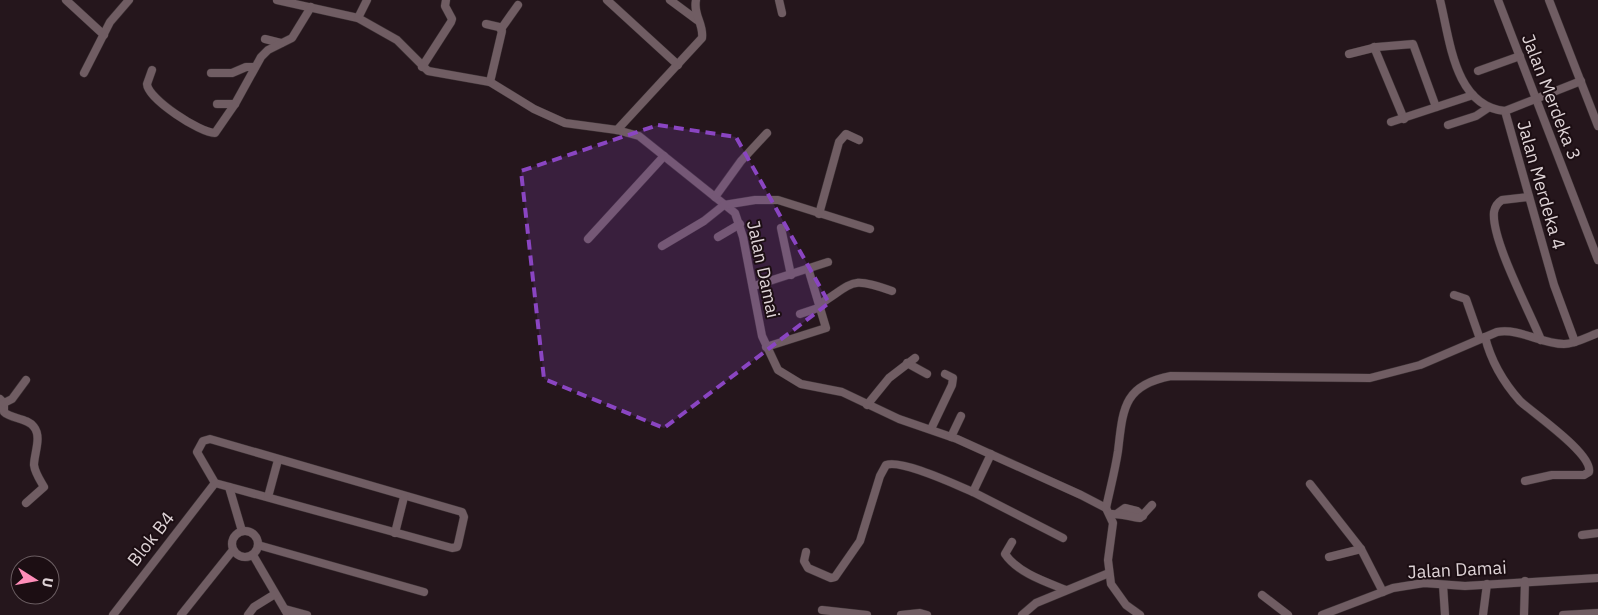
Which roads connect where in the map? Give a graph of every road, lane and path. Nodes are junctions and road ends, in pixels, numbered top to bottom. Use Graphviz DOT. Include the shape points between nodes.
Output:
graph roads {
  1 [pos="66,0"];
  2 [pos="129,0"];
  3 [pos="276,0"];
  4 [pos="367,0"];
  5 [pos="446,0"];
  6 [pos="607,0"];
  7 [pos="670,0"];
  8 [pos="696,0"];
  9 [pos="779,0"];
  10 [pos="1440,0"];
  11 [pos="1498,0"];
  12 [pos="1549,0"];
  13 [pos="518,5"];
  14 [pos="311,8"];
  15 [pos="782,13"];
  16 [pos="358,18"];
  17 [pos="697,20"];
  18 [pos="486,24"];
  19 [pos="502,29"];
  20 [pos="104,35"];
  21 [pos="265,39"];
  22 [pos="281,43"];
  23 [pos="1374,48"];
  24 [pos="1349,54"];
  25 [pos="1520,56"];
  26 [pos="678,65"];
  27 [pos="255,67"];
  28 [pos="422,67"];
  29 [pos="152,70"];
  30 [pos="1478,71"];
  31 [pos="84,72"];
  32 [pos="211,73"];
  33 [pos="1580,81"];
  34 [pos="490,82"];
  35 [pos="1473,95"];
  36 [pos="1536,99"];
  37 [pos="216,104"];
  38 [pos="235,104"];
  39 [pos="1436,108"];
  40 [pos="1488,108"];
  41 [pos="1505,111"];
  42 [pos="1404,119"];
  43 [pos="1391,122"];
  44 [pos="1598,123"];
  45 [pos="1448,125"];
  46 [pos="617,130"];
  47 [pos="767,133"];
  48 [pos="859,140"];
  49 [pos="664,156"];
  50 [pos="715,197"];
  51 [pos="1529,197"];
  52 [pos="724,205"];
  53 [pos="819,214"];
  54 [pos="740,224"];
  55 [pos="781,228"];
  56 [pos="870,229"];
  57 [pos="718,237"];
  58 [pos="588,239"];
  59 [pos="662,246"];
  60 [pos="1598,260"];
  61 [pos="828,262"];
  62 [pos="808,268"];
  63 [pos="791,275"];
  64 [pos="754,286"];
  65 [pos="892,291"];
  66 [pos="1454,295"];
  67 [pos="820,306"];
  68 [pos="800,314"];
  69 [pos="1598,333"];
  70 [pos="1482,338"];
  71 [pos="1541,340"];
  72 [pos="1575,342"];
  73 [pos="766,347"];
  74 [pos="915,358"];
  75 [pos="908,363"];
  76 [pos="928,374"];
  77 [pos="945,374"];
  78 [pos="26,380"];
  79 [pos="2,401"];
  80 [pos="867,405"];
  81 [pos="962,416"];
  82 [pos="931,429"];
  83 [pos="951,437"];
  84 [pos="991,454"];
  85 [pos="278,460"];
  86 [pos="1525,481"];
  87 [pos="215,483"];
  88 [pos="1310,484"];
  89 [pos="229,488"];
  90 [pos="973,492"];
  91 [pos="268,497"];
  92 [pos="404,497"];
  93 [pos="26,503"];
  94 [pos="1152,505"];
  95 [pos="1111,512"];
  96 [pos="242,531"];
  97 [pos="395,532"];
  98 [pos="1598,533"];
  99 [pos="1582,535"];
  100 [pos="1063,538"];
  101 [pos="1012,542"];
  102 [pos="258,545"];
  103 [pos="1361,549"];
  104 [pos="233,550"];
  105 [pos="806,552"];
  106 [pos="254,555"];
  107 [pos="1328,557"];
  108 [pos="1109,573"];
  109 [pos="1598,578"];
  110 [pos="1525,582"];
  111 [pos="1487,584"];
  112 [pos="1443,585"];
  113 [pos="1066,590"];
  114 [pos="424,592"];
  115 [pos="1383,592"];
  116 [pos="275,594"];
  117 [pos="1262,595"];
  118 [pos="822,610"];
  119 [pos="286,612"];
  120 [pos="1026,613"];
  121 [pos="1598,613"];
  122 [pos="113,615"];
  123 [pos="181,615"];
  124 [pos="248,615"];
  125 [pos="307,615"];
  126 [pos="867,615"];
  127 [pos="901,615"];
  128 [pos="927,615"];
  129 [pos="1140,615"];
  130 [pos="1288,615"];
  131 [pos="1322,615"];
  132 [pos="1445,615"];
  133 [pos="1484,615"];
  134 [pos="1524,615"];
  135 [pos="1563,615"];
  1 -- 20 [label="street"];
  2 -- 20 [label="street" via="110,22"];
  3 -- 14 [label="street, Jalan Damai"];
  4 -- 16 [label="street"];
  5 -- 28 [label="street" via="451,22"];
  6 -- 26 [label="street"];
  7 -- 17 [label="street"];
  8 -- 17 [label="street"];
  9 -- 15 [label="street"];
  10 -- 35 [label="street" via="1456,65"];
  11 -- 25 [label="street, Jalan Merdeka 3"];
  12 -- 33 [label="street"];
  13 -- 19 [label="street"];
  14 -- 16 [label="street, Jalan Damai"];
  14 -- 22 [label="street" via="292,38"];
  16 -- 28 [label="street, Jalan Damai" via="397,40"];
  17 -- 26 [label="street" via="703,31 702,38"];
  18 -- 19 [label="street"];
  19 -- 34 [label="street"];
  20 -- 31 [label="street"];
  21 -- 22 [label="street"];
  22 -- 27 [label="street" via="268,50"];
  23 -- 24 [label="street"];
  23 -- 39 [label="street" via="1413,44"];
  23 -- 42 [label="street"];
  25 -- 30 [label="street"];
  25 -- 36 [label="street, Jalan Merdeka 3"];
  26 -- 46 [label="street"];
  27 -- 32 [label="street" via="232,73"];
  27 -- 38 [label="street"];
  28 -- 34 [label="street, Jalan Damai" via="433,73"];
  29 -- 38 [label="street" via="147,84 150,94 198,129 217,132"];
  33 -- 36 [label="street"];
  33 -- 44 [label="street"];
  34 -- 46 [label="street, Jalan Damai" via="565,123"];
  35 -- 39 [label="street"];
  35 -- 40 [label="street"];
  36 -- 41 [label="street"];
  36 -- 60 [label="street, Jalan Merdeka 3"];
  37 -- 38 [label="street"];
  39 -- 42 [label="street"];
  40 -- 41 [label="street, Jalan Merdeka 4"];
  40 -- 45 [label="street" via="1476,116"];
  41 -- 51 [label="street, Jalan Merdeka 4"];
  42 -- 43 [label="street"];
  46 -- 49 [label="street, Jalan Damai" via="639,136"];
  47 -- 50 [label="street" via="741,161"];
  48 -- 53 [label="street" via="846,134 839,142"];
  49 -- 50 [label="street, Jalan Damai"];
  49 -- 58 [label="street"];
  50 -- 52 [label="street, Jalan Damai"];
  51 -- 71 [label="street" via="1502,200 1496,206 1494,217 1503,252"];
  51 -- 72 [label="street, Jalan Merdeka 4" via="1554,285"];
  52 -- 53 [label="street" via="778,200"];
  52 -- 54 [label="street, Jalan Damai" via="735,213"];
  52 -- 59 [label="street"];
  53 -- 56 [label="street"];
  54 -- 57 [label="street"];
  54 -- 64 [label="street, Jalan Damai"];
  55 -- 63 [label="street"];
  61 -- 62 [label="street"];
  62 -- 63 [label="street"];
  62 -- 67 [label="street"];
  63 -- 64 [label="street"];
  64 -- 73 [label="street, Jalan Damai"];
  65 -- 67 [label="street" via="856,281"];
  66 -- 70 [label="street" via="1466,299"];
  67 -- 68 [label="street"];
  67 -- 73 [label="street" via="827,326 825,329"];
  69 -- 72 [label="street"];
  70 -- 71 [label="street" via="1508,331"];
  70 -- 86 [label="street" via="1495,367 1520,400 1565,439 1589,466 1589,472 1584,475 1552,475"];
  70 -- 95 [label="street" via="1420,365 1370,378 1171,376 1154,380 1138,388 1126,402 1119,427"];
  71 -- 72 [label="street" via="1560,344"];
  73 -- 80 [label="street, Jalan Damai" via="778,370 792,380 842,392"];
  74 -- 75 [label="street"];
  75 -- 76 [label="street"];
  75 -- 80 [label="street" via="888,378"];
  77 -- 82 [label="street" via="953,378 952,385"];
  78 -- 79 [label="street" via="12,399"];
  79 -- 93 [label="street" via="7,415 36,428 34,466 44,486"];
  80 -- 82 [label="street, Jalan Damai"];
  81 -- 83 [label="street"];
  82 -- 83 [label="street, Jalan Damai"];
  83 -- 84 [label="street, Jalan Damai"];
  84 -- 90 [label="street"];
  84 -- 95 [label="street, Jalan Damai"];
  85 -- 87 [label="street" via="206,440 197,452"];
  85 -- 91 [label="street"];
  85 -- 92 [label="street"];
  87 -- 89 [label="street"];
  87 -- 122 [label="street, Blok B4"];
  88 -- 103 [label="street"];
  89 -- 91 [label="street"];
  89 -- 96 [label="street"];
  90 -- 100 [label="street"];
  90 -- 105 [label="street" via="919,471 890,464 884,467 880,476 860,541 835,577 808,568 804,561"];
  91 -- 97 [label="street"];
  92 -- 97 [label="street"];
  92 -- 97 [label="street" via="462,512 464,517 458,544 454,548"];
  94 -- 95 [label="street, Jalan Damai" via="1140,518"];
  95 -- 108 [label="street"];
  96 -- 102 [label="street" via="256,537"];
  96 -- 104 [label="street" via="232,542"];
  98 -- 99 [label="street"];
  101 -- 113 [label="street" via="1005,554 1009,560 1034,576"];
  102 -- 106 [label="street"];
  102 -- 114 [label="street"];
  103 -- 107 [label="street"];
  103 -- 115 [label="street"];
  104 -- 106 [label="street" via="246,558"];
  104 -- 123 [label="street"];
  106 -- 116 [label="street"];
  108 -- 113 [label="street"];
  108 -- 129 [label="street" via="1117,594 1126,606"];
  109 -- 110 [label="street, Jalan Damai"];
  110 -- 111 [label="street, Jalan Damai"];
  110 -- 134 [label="street"];
  111 -- 112 [label="street, Jalan Damai"];
  111 -- 133 [label="street"];
  112 -- 115 [label="street, Jalan Damai" via="1424,583"];
  112 -- 132 [label="street"];
  113 -- 120 [label="street" via="1036,603"];
  115 -- 131 [label="street, Jalan Damai"];
  116 -- 119 [label="street"];
  116 -- 124 [label="street"];
  117 -- 130 [label="street"];
  118 -- 126 [label="street"];
  119 -- 125 [label="street"];
  121 -- 135 [label="street"];
  127 -- 128 [label="street"];
}
